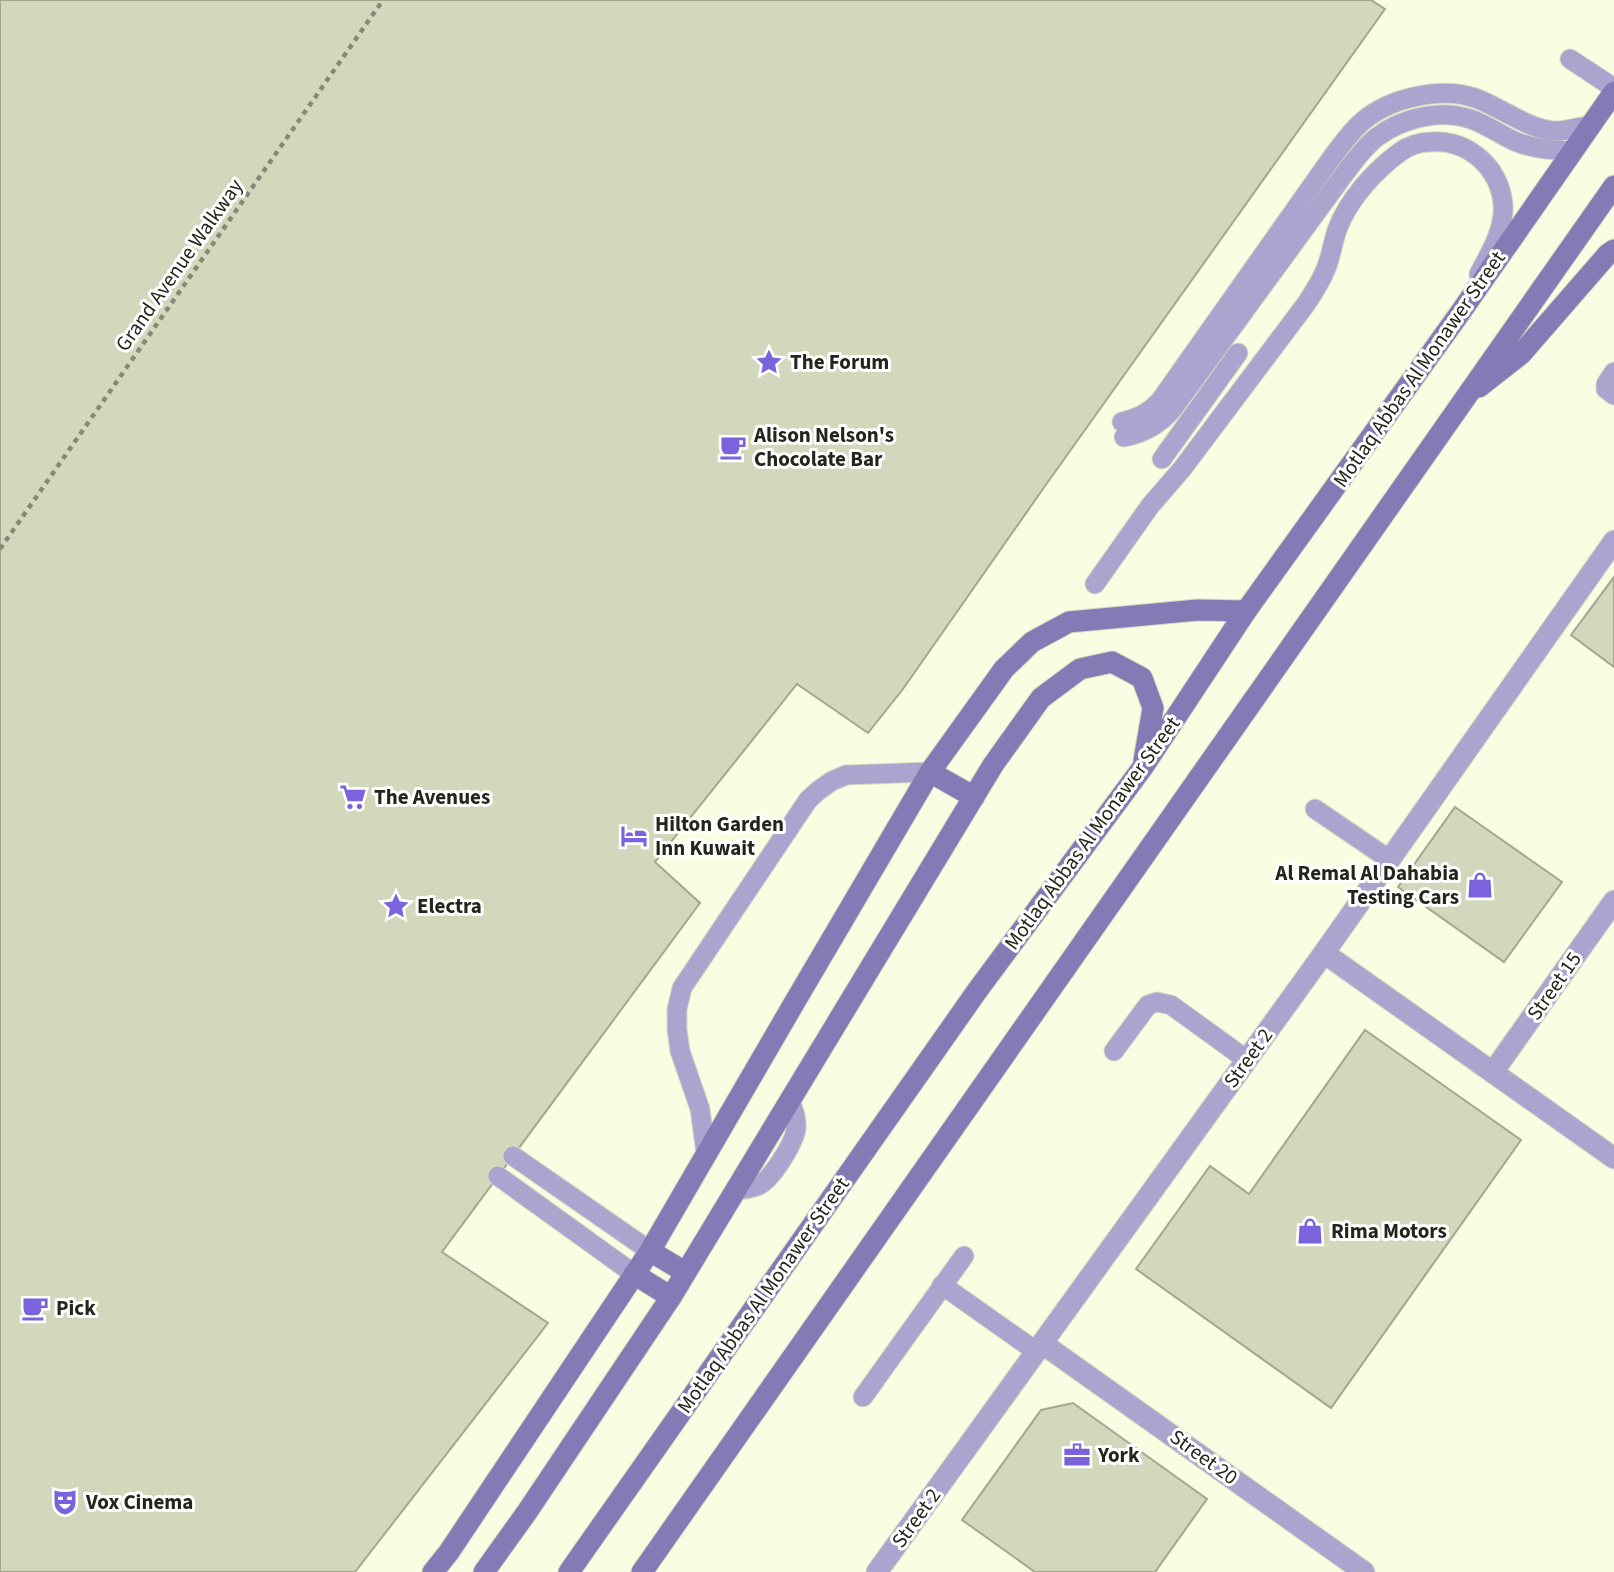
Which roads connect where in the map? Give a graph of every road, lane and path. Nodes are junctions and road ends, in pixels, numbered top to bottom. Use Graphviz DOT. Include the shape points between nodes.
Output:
graph roads {
  1 [pos="383,0"];
  2 [pos="1570,59"];
  3 [pos="1614,90"];
  4 [pos="1591,125"];
  5 [pos="1572,151"];
  6 [pos="1614,186"];
  7 [pos="1614,250"];
  8 [pos="1460,313"];
  9 [pos="1238,353"];
  10 [pos="1614,372"];
  11 [pos="1614,395"];
  12 [pos="1463,399"];
  13 [pos="1128,431"];
  14 [pos="1162,459"];
  15 [pos="1167,487"];
  16 [pos="1614,541"];
  17 [pos="0,549"];
  18 [pos="1095,583"];
  19 [pos="1246,611"];
  20 [pos="1143,767"];
  21 [pos="930,772"];
  22 [pos="974,797"];
  23 [pos="1315,810"];
  24 [pos="1390,860"];
  25 [pos="1614,901"];
  26 [pos="1324,953"];
  27 [pos="1114,1051"];
  28 [pos="1247,1060"];
  29 [pos="1493,1072"];
  30 [pos="706,1154"];
  31 [pos="513,1156"];
  32 [pos="1614,1158"];
  33 [pos="498,1176"];
  34 [pos="650,1251"];
  35 [pos="964,1256"];
  36 [pos="685,1272"];
  37 [pos="635,1274"];
  38 [pos="942,1285"];
  39 [pos="671,1297"];
  40 [pos="1040,1348"];
  41 [pos="863,1396"];
  42 [pos="433,1572"];
  43 [pos="484,1572"];
  44 [pos="569,1572"];
  45 [pos="642,1572"];
  46 [pos="877,1572"];
  47 [pos="1364,1572"];
  1 -- 17 [label="path, Grand Avenue Walkway"];
  2 -- 3 [label="lane"];
  3 -- 4 [label="street, Motlaq Abbas Al Monawer Street"];
  4 -- 5 [label="street, Motlaq Abbas Al Monawer Street"];
  4 -- 13 [label="lane" via="1540,129 1471,96 1443,93 1388,105 1364,120 1328,163 1160,401 1134,419"];
  5 -- 8 [label="street, Motlaq Abbas Al Monawer Street"];
  5 -- 13 [label="lane" via="1528,147 1468,118 1445,115 1398,124 1378,136 1360,153 1172,410 1151,429"];
  6 -- 12 [label="street"];
  7 -- 12 [label="street" via="1521,354"];
  8 -- 15 [label="lane" via="1501,225 1499,186 1477,155 1460,145 1422,142 1395,155 1359,193 1338,229 1322,279 1306,304"];
  8 -- 19 [label="street, Motlaq Abbas Al Monawer Street"];
  9 -- 14 [label="lane"];
  10 -- 11 [label="lane" via="1606,389"];
  12 -- 45 [label="street"];
  13 -- 14 [label="lane" via="1148,441"];
  14 -- 15 [label="lane"];
  15 -- 18 [label="lane"];
  16 -- 24 [label="street, Street 2"];
  19 -- 20 [label="street, Motlaq Abbas Al Monawer Street"];
  19 -- 21 [label="street" via="1198,610 1069,622 1032,642 1004,669"];
  20 -- 22 [label="street" via="1153,708 1142,678 1112,662 1080,669 1041,698"];
  20 -- 44 [label="street, Motlaq Abbas Al Monawer Street" via="977,991"];
  21 -- 22 [label="street"];
  21 -- 30 [label="street"];
  21 -- 30 [label="lane" via="846,775 818,790 682,988 677,1009 680,1051 700,1109"];
  22 -- 36 [label="street"];
  23 -- 24 [label="lane"];
  24 -- 26 [label="street, Street 2"];
  25 -- 29 [label="street, Street 15"];
  26 -- 28 [label="street, Street 2"];
  26 -- 29 [label="street"];
  27 -- 28 [label="lane" via="1148,1005 1157,1002 1171,1005"];
  28 -- 40 [label="street, Street 2"];
  29 -- 32 [label="street"];
  30 -- 34 [label="street"];
  31 -- 34 [label="lane"];
  33 -- 37 [label="lane"];
  34 -- 36 [label="street"];
  34 -- 37 [label="street"];
  35 -- 38 [label="lane"];
  36 -- 39 [label="street"];
  37 -- 39 [label="street"];
  37 -- 42 [label="street"];
  38 -- 40 [label="lane"];
  38 -- 41 [label="lane"];
  39 -- 43 [label="street"];
  40 -- 46 [label="street, Street 2"];
  40 -- 47 [label="street, Street 20"];
}
